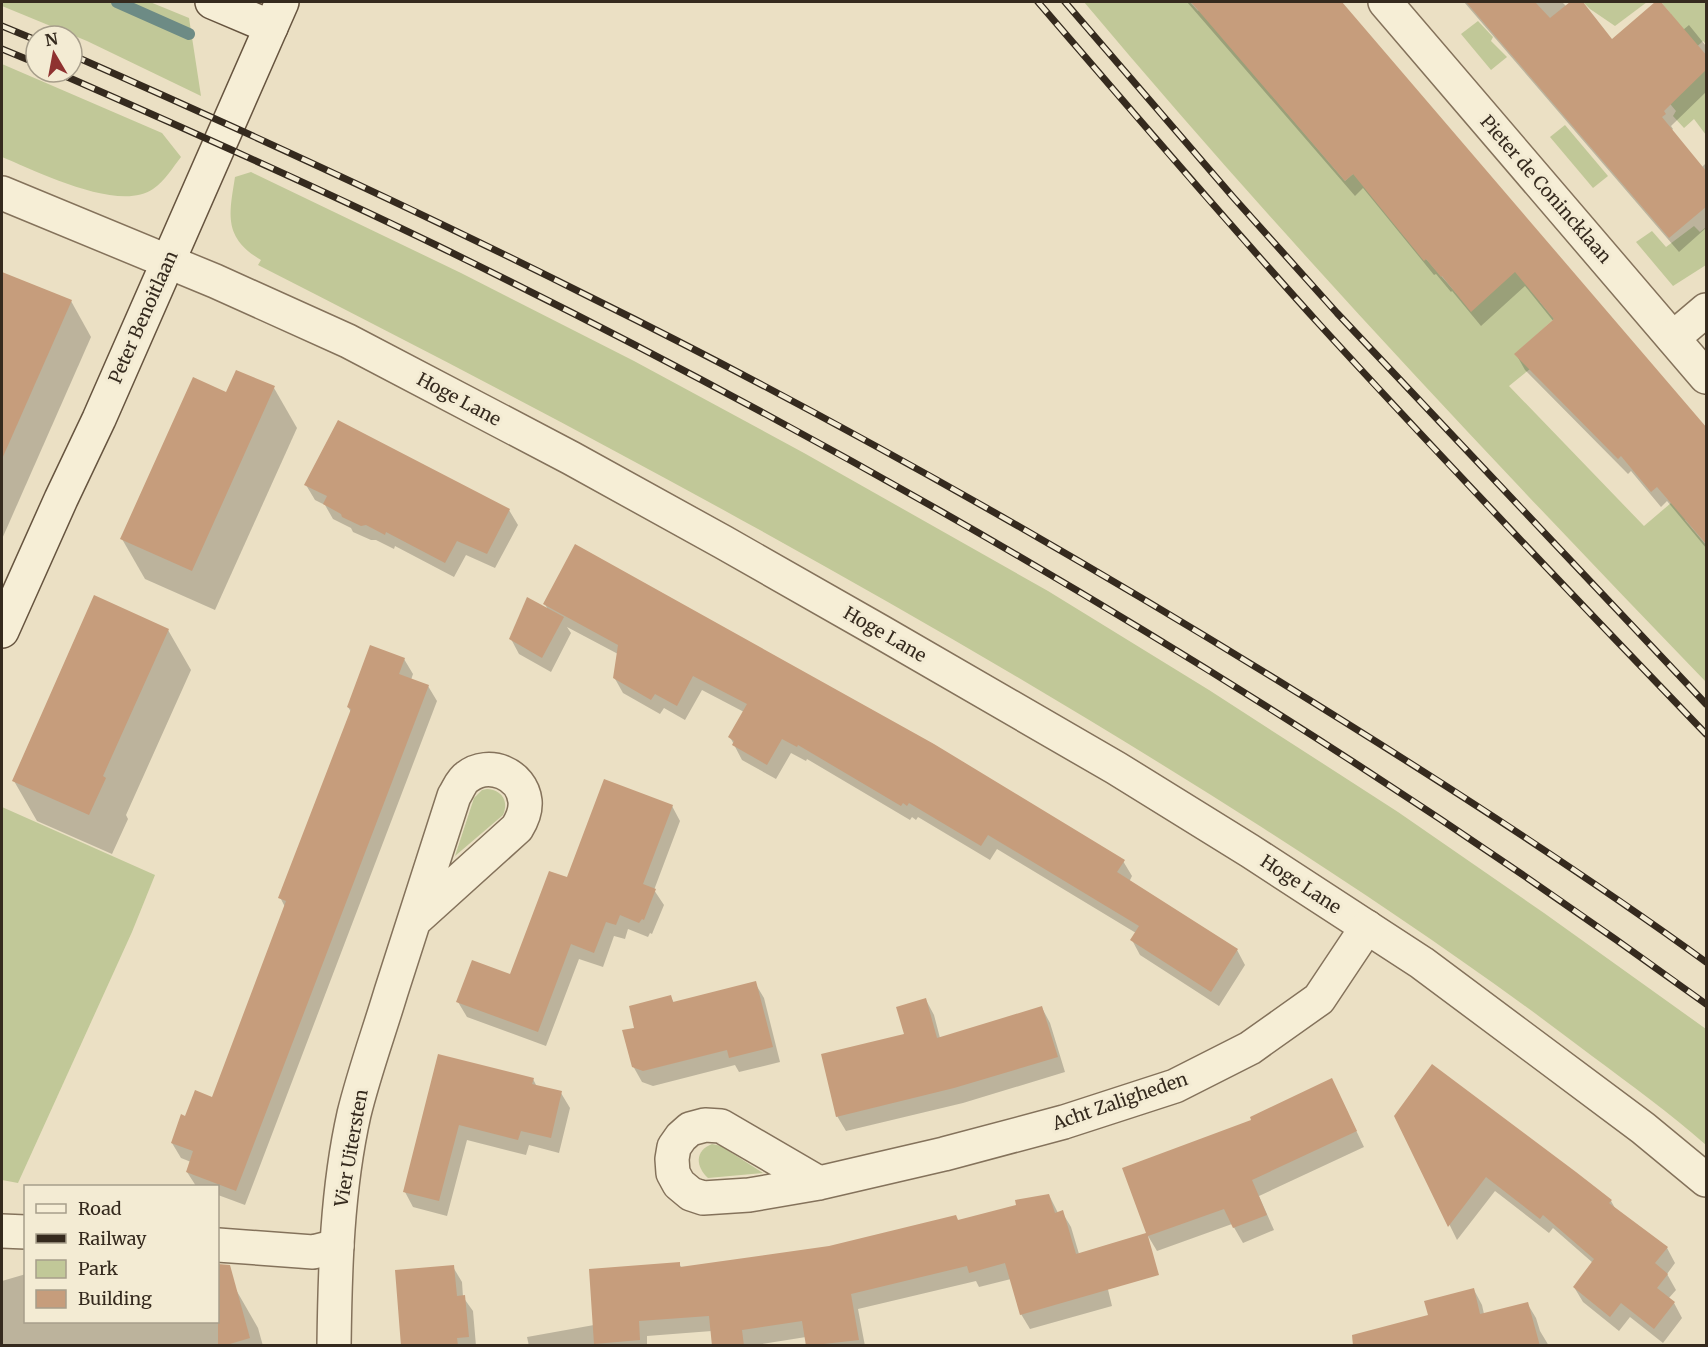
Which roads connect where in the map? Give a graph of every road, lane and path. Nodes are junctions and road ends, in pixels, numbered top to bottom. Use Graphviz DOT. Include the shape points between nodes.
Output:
graph roads {
  1 [pos="212,2"];
  2 [pos="1385,2"];
  3 [pos="277,14"];
  4 [pos="2,193"];
  5 [pos="168,262"];
  6 [pos="1707,310"];
  7 [pos="1673,338"];
  8 [pos="1707,376"];
  9 [pos="2,631"];
  10 [pos="414,921"];
  11 [pos="1366,927"];
  12 [pos="1707,1180"];
  13 [pos="819,1183"];
  14 [pos="2,1230"];
  15 [pos="24,1232"];
  16 [pos="219,1245"];
  17 [pos="337,1246"];
  18 [pos="334,1346"];
  1 -- 3 [label="street"];
  2 -- 7 [label="street, Pieter de Conincklaan"];
  3 -- 5 [label="street, Peter Benoitlaan"];
  4 -- 5 [label="street, Hoge Lane"];
  5 -- 9 [label="street, Peter Benoitlaan"];
  5 -- 11 [label="street, Hoge Lane" via="348,341 723,542 1116,768"];
  6 -- 7 [label="street"];
  7 -- 8 [label="street, Pieter de Conincklaan"];
  10 -- 17 [label="street, Vier Uitersten" via="354,1114"];
  11 -- 12 [label="street, Hoge Lane" via="1439,975"];
  11 -- 13 [label="street, Acht Zaligheden" via="1319,999 1250,1048 1176,1086 1042,1128"];
  14 -- 15 [label="street"];
  16 -- 17 [label="street" via="313,1252"];
  17 -- 18 [label="street, Vier Uitersten"];
}
